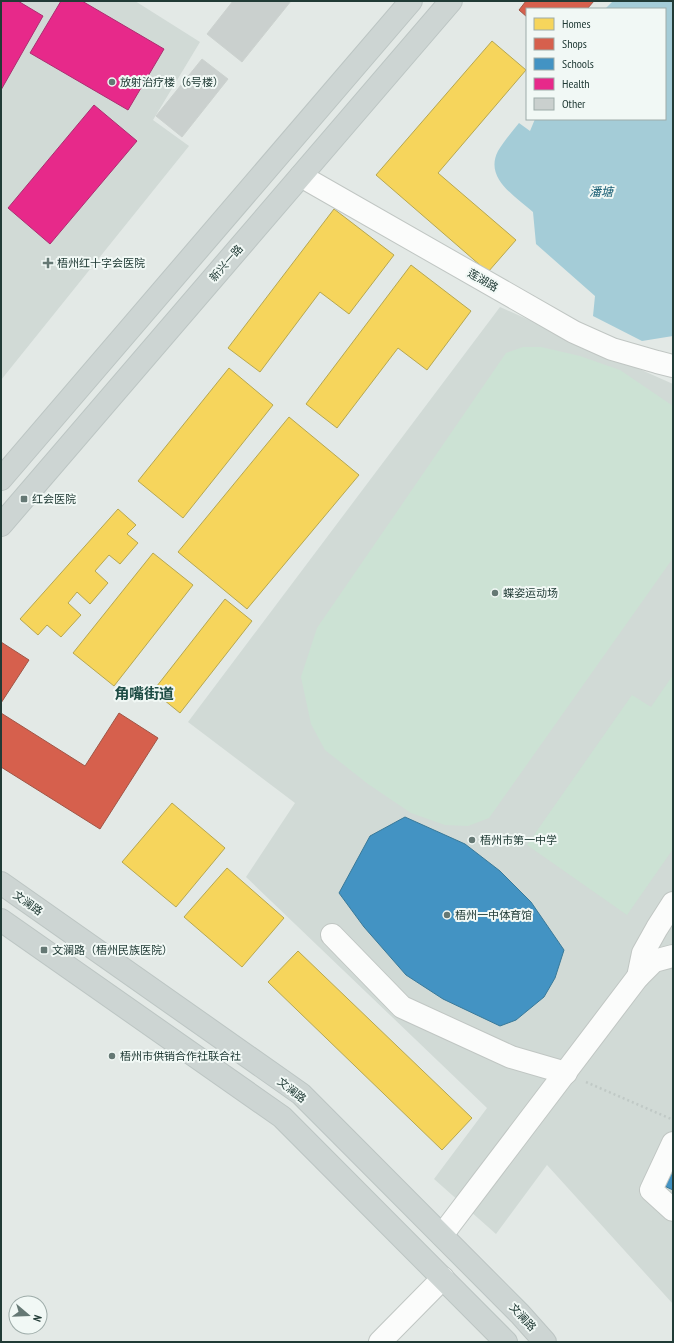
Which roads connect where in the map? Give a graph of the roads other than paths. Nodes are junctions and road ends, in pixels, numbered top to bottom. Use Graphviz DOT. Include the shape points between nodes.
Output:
graph roads {
  1 [pos="411,1"];
  2 [pos="451,1"];
  3 [pos="302,176"];
  4 [pos="673,366"];
  5 [pos="1,479"];
  6 [pos="1,526"];
  7 [pos="1,884"];
  8 [pos="673,903"];
  9 [pos="1,920"];
  10 [pos="332,935"];
  11 [pos="673,956"];
  12 [pos="637,978"];
  13 [pos="566,1073"];
  14 [pos="673,1143"];
  15 [pos="673,1210"];
  16 [pos="442,1235"];
  17 [pos="443,1278"];
  18 [pos="380,1342"];
  19 [pos="506,1342"];
  20 [pos="545,1342"];
  1 -- 5 [label="main road"];
  2 -- 3 [label="main road, 新兴一路"];
  3 -- 4 [label="street, 莲湖路" via="574,332 612,349"];
  3 -- 6 [label="main road, 新兴一路"];
  7 -- 16 [label="main road, 文澜路" via="301,1094"];
  8 -- 12 [label="street" via="643,953"];
  9 -- 17 [label="main road" via="282,1117"];
  10 -- 13 [label="street" via="402,1008 511,1058"];
  11 -- 12 [label="street" via="654,961"];
  12 -- 13 [label="street"];
  13 -- 16 [label="street"];
  14 -- 15 [label="street" via="651,1190"];
  16 -- 20 [label="main road, 文澜路"];
  17 -- 18 [label="street"];
  17 -- 19 [label="main road"];
}
